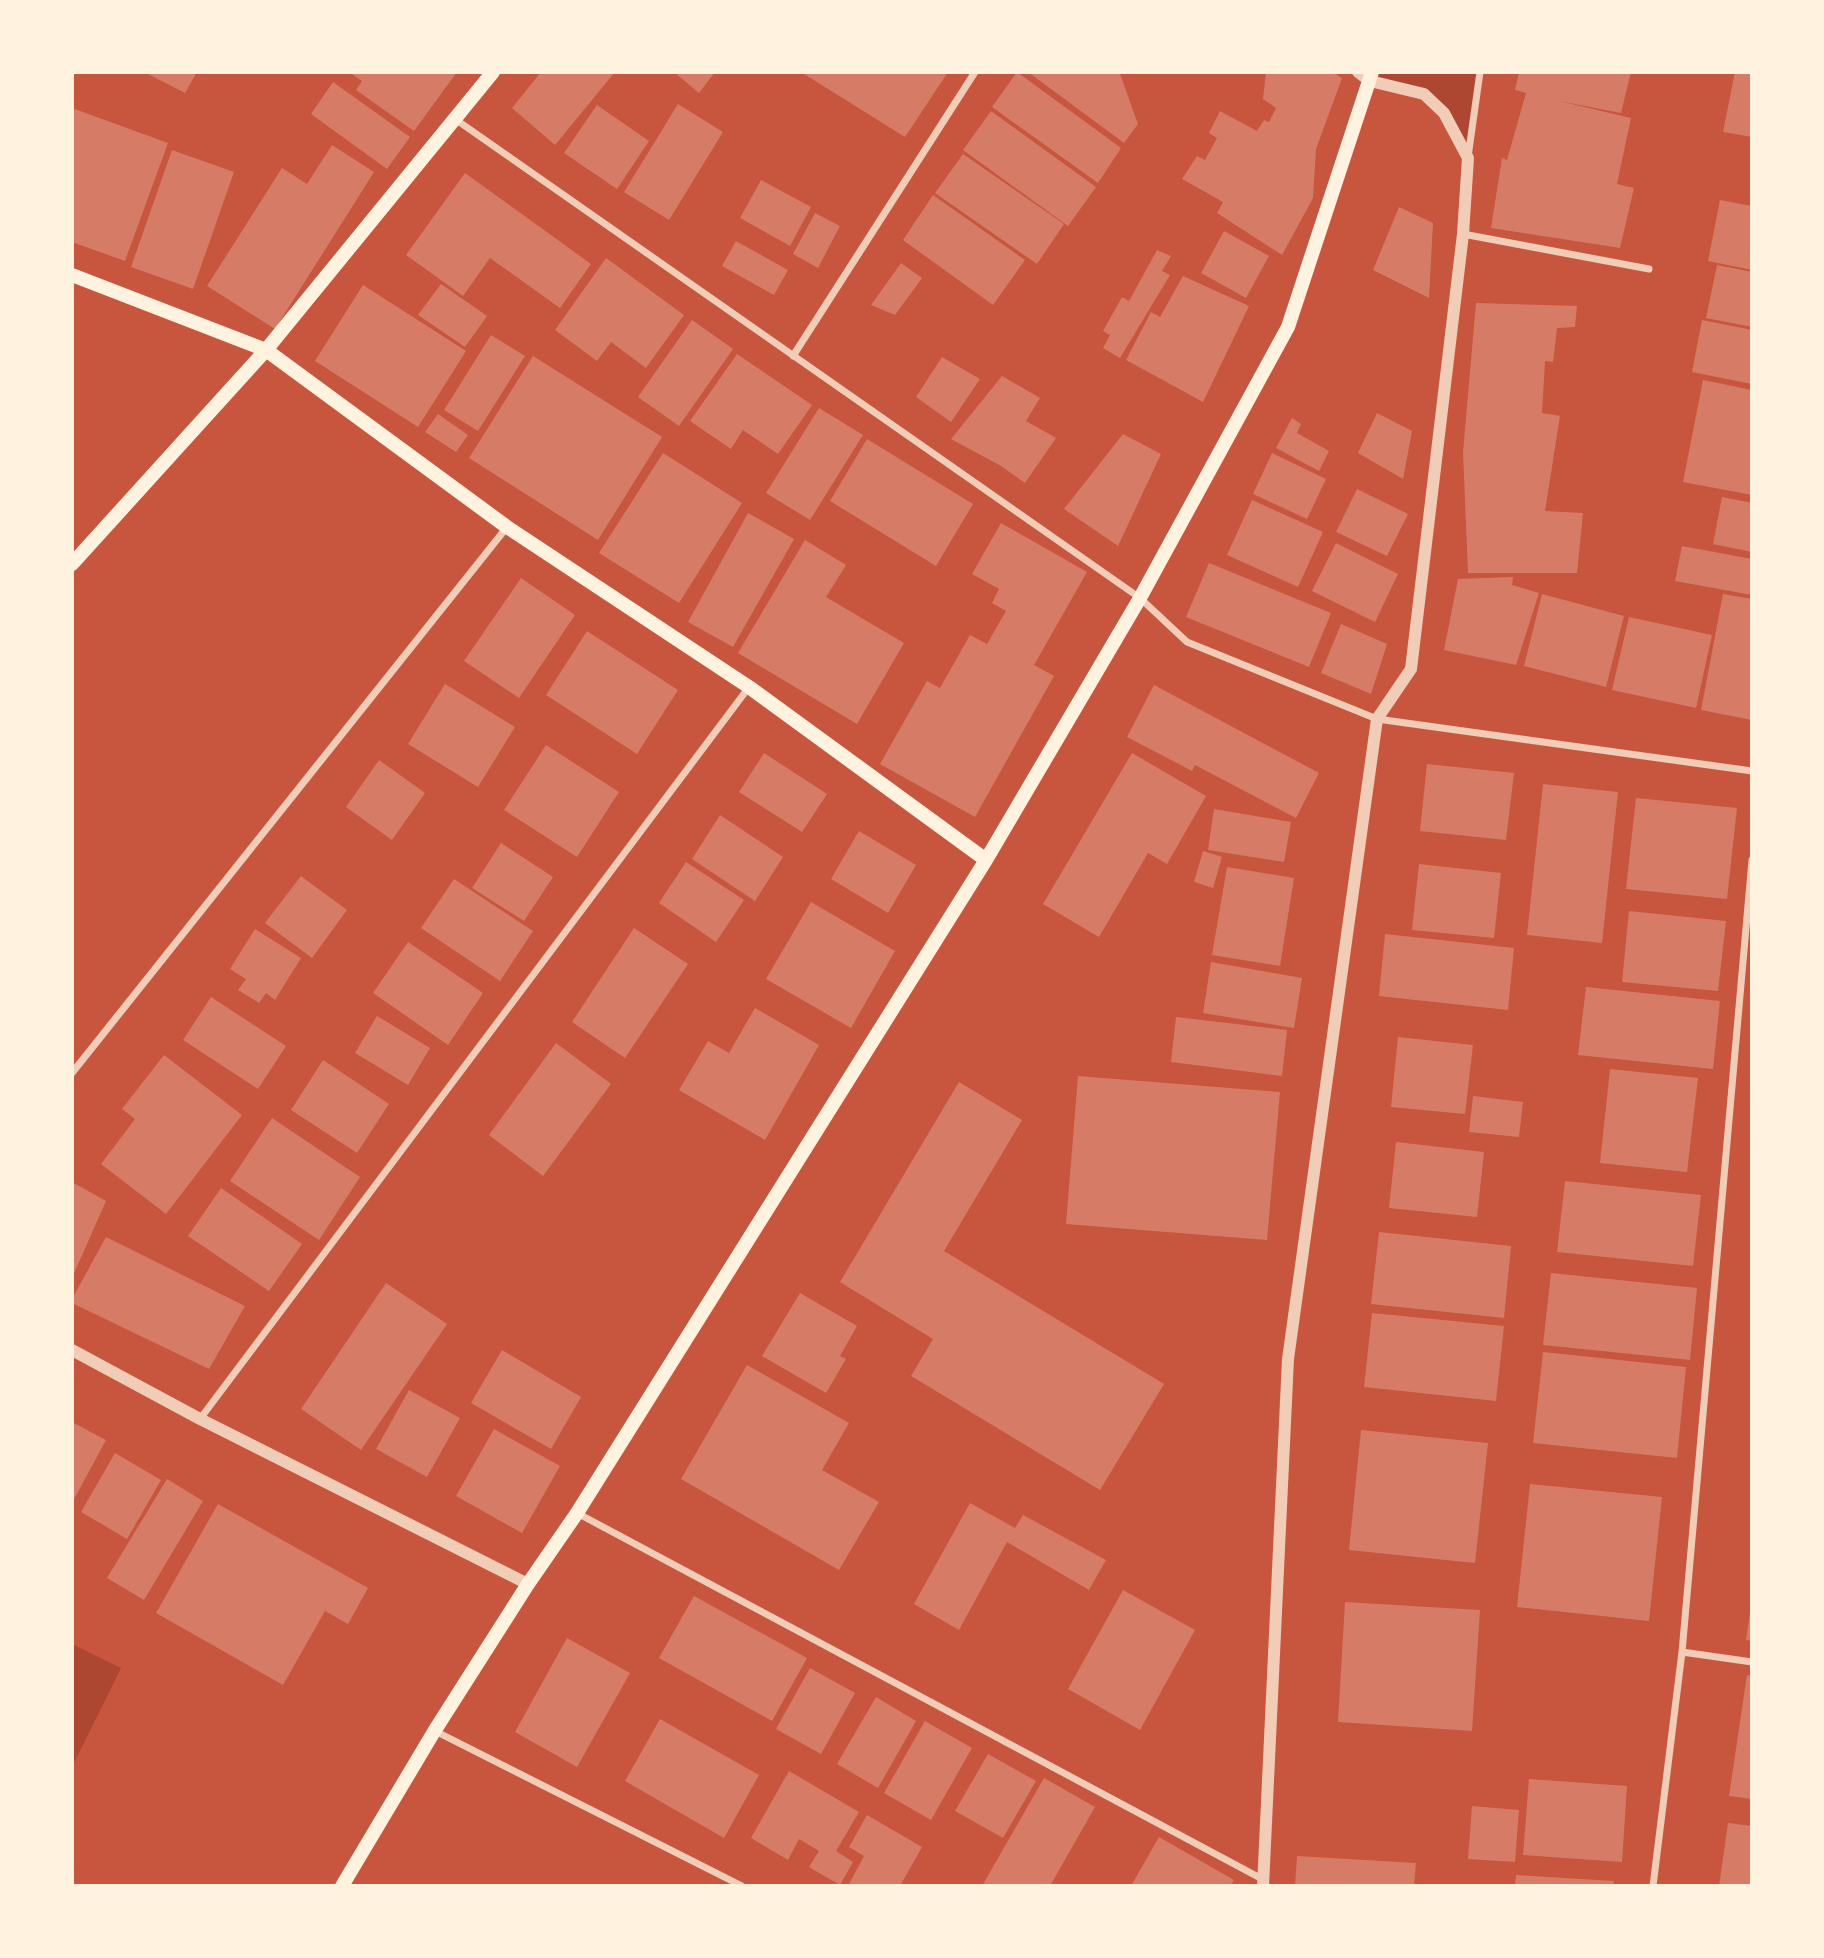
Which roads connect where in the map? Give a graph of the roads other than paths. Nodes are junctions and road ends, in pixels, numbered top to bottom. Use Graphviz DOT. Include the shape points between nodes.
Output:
graph roads {
  1 [pos="493,72"];
  2 [pos="975,72"];
  3 [pos="1480,72"];
  4 [pos="1367,75"];
  5 [pos="455,119"];
  6 [pos="1468,158"];
  7 [pos="1463,234"];
  8 [pos="1648,269"];
  9 [pos="72,275"];
  10 [pos="265,350"];
  11 [pos="793,356"];
  12 [pos="507,527"];
  13 [pos="72,564"];
  14 [pos="1140,598"];
  15 [pos="749,687"];
  16 [pos="1377,719"];
  17 [pos="1752,771"];
  18 [pos="986,860"];
  19 [pos="1752,860"];
  20 [pos="72,1073"];
  21 [pos="72,1350"];
  22 [pos="200,1419"];
  23 [pos="578,1513"];
  24 [pos="528,1584"];
  25 [pos="1682,1652"];
  26 [pos="1752,1662"];
  27 [pos="435,1730"];
  28 [pos="1264,1883"];
  29 [pos="342,1886"];
  30 [pos="742,1886"];
  31 [pos="1653,1886"];
  1 -- 5 [label="main road"];
  2 -- 11 [label="street"];
  3 -- 6 [label="street"];
  4 -- 6 [label="street" via="1424,94 1444,113"];
  4 -- 14 [label="main road" via="1288,327"];
  5 -- 10 [label="main road"];
  5 -- 11 [label="street"];
  6 -- 7 [label="street"];
  7 -- 8 [label="street"];
  7 -- 16 [label="street" via="1411,669"];
  9 -- 10 [label="main road"];
  10 -- 12 [label="main road"];
  10 -- 13 [label="main road"];
  11 -- 14 [label="street"];
  12 -- 15 [label="main road"];
  12 -- 20 [label="street"];
  14 -- 16 [label="street" via="1187,642"];
  14 -- 18 [label="main road"];
  15 -- 18 [label="main road"];
  15 -- 22 [label="street"];
  16 -- 17 [label="street"];
  16 -- 28 [label="street" via="1288,1359"];
  18 -- 23 [label="main road"];
  19 -- 25 [label="street"];
  21 -- 22 [label="street"];
  22 -- 24 [label="street"];
  23 -- 24 [label="main road"];
  23 -- 28 [label="street"];
  24 -- 27 [label="main road"];
  25 -- 26 [label="street"];
  25 -- 31 [label="street"];
  27 -- 29 [label="main road"];
  27 -- 30 [label="street"];
}
